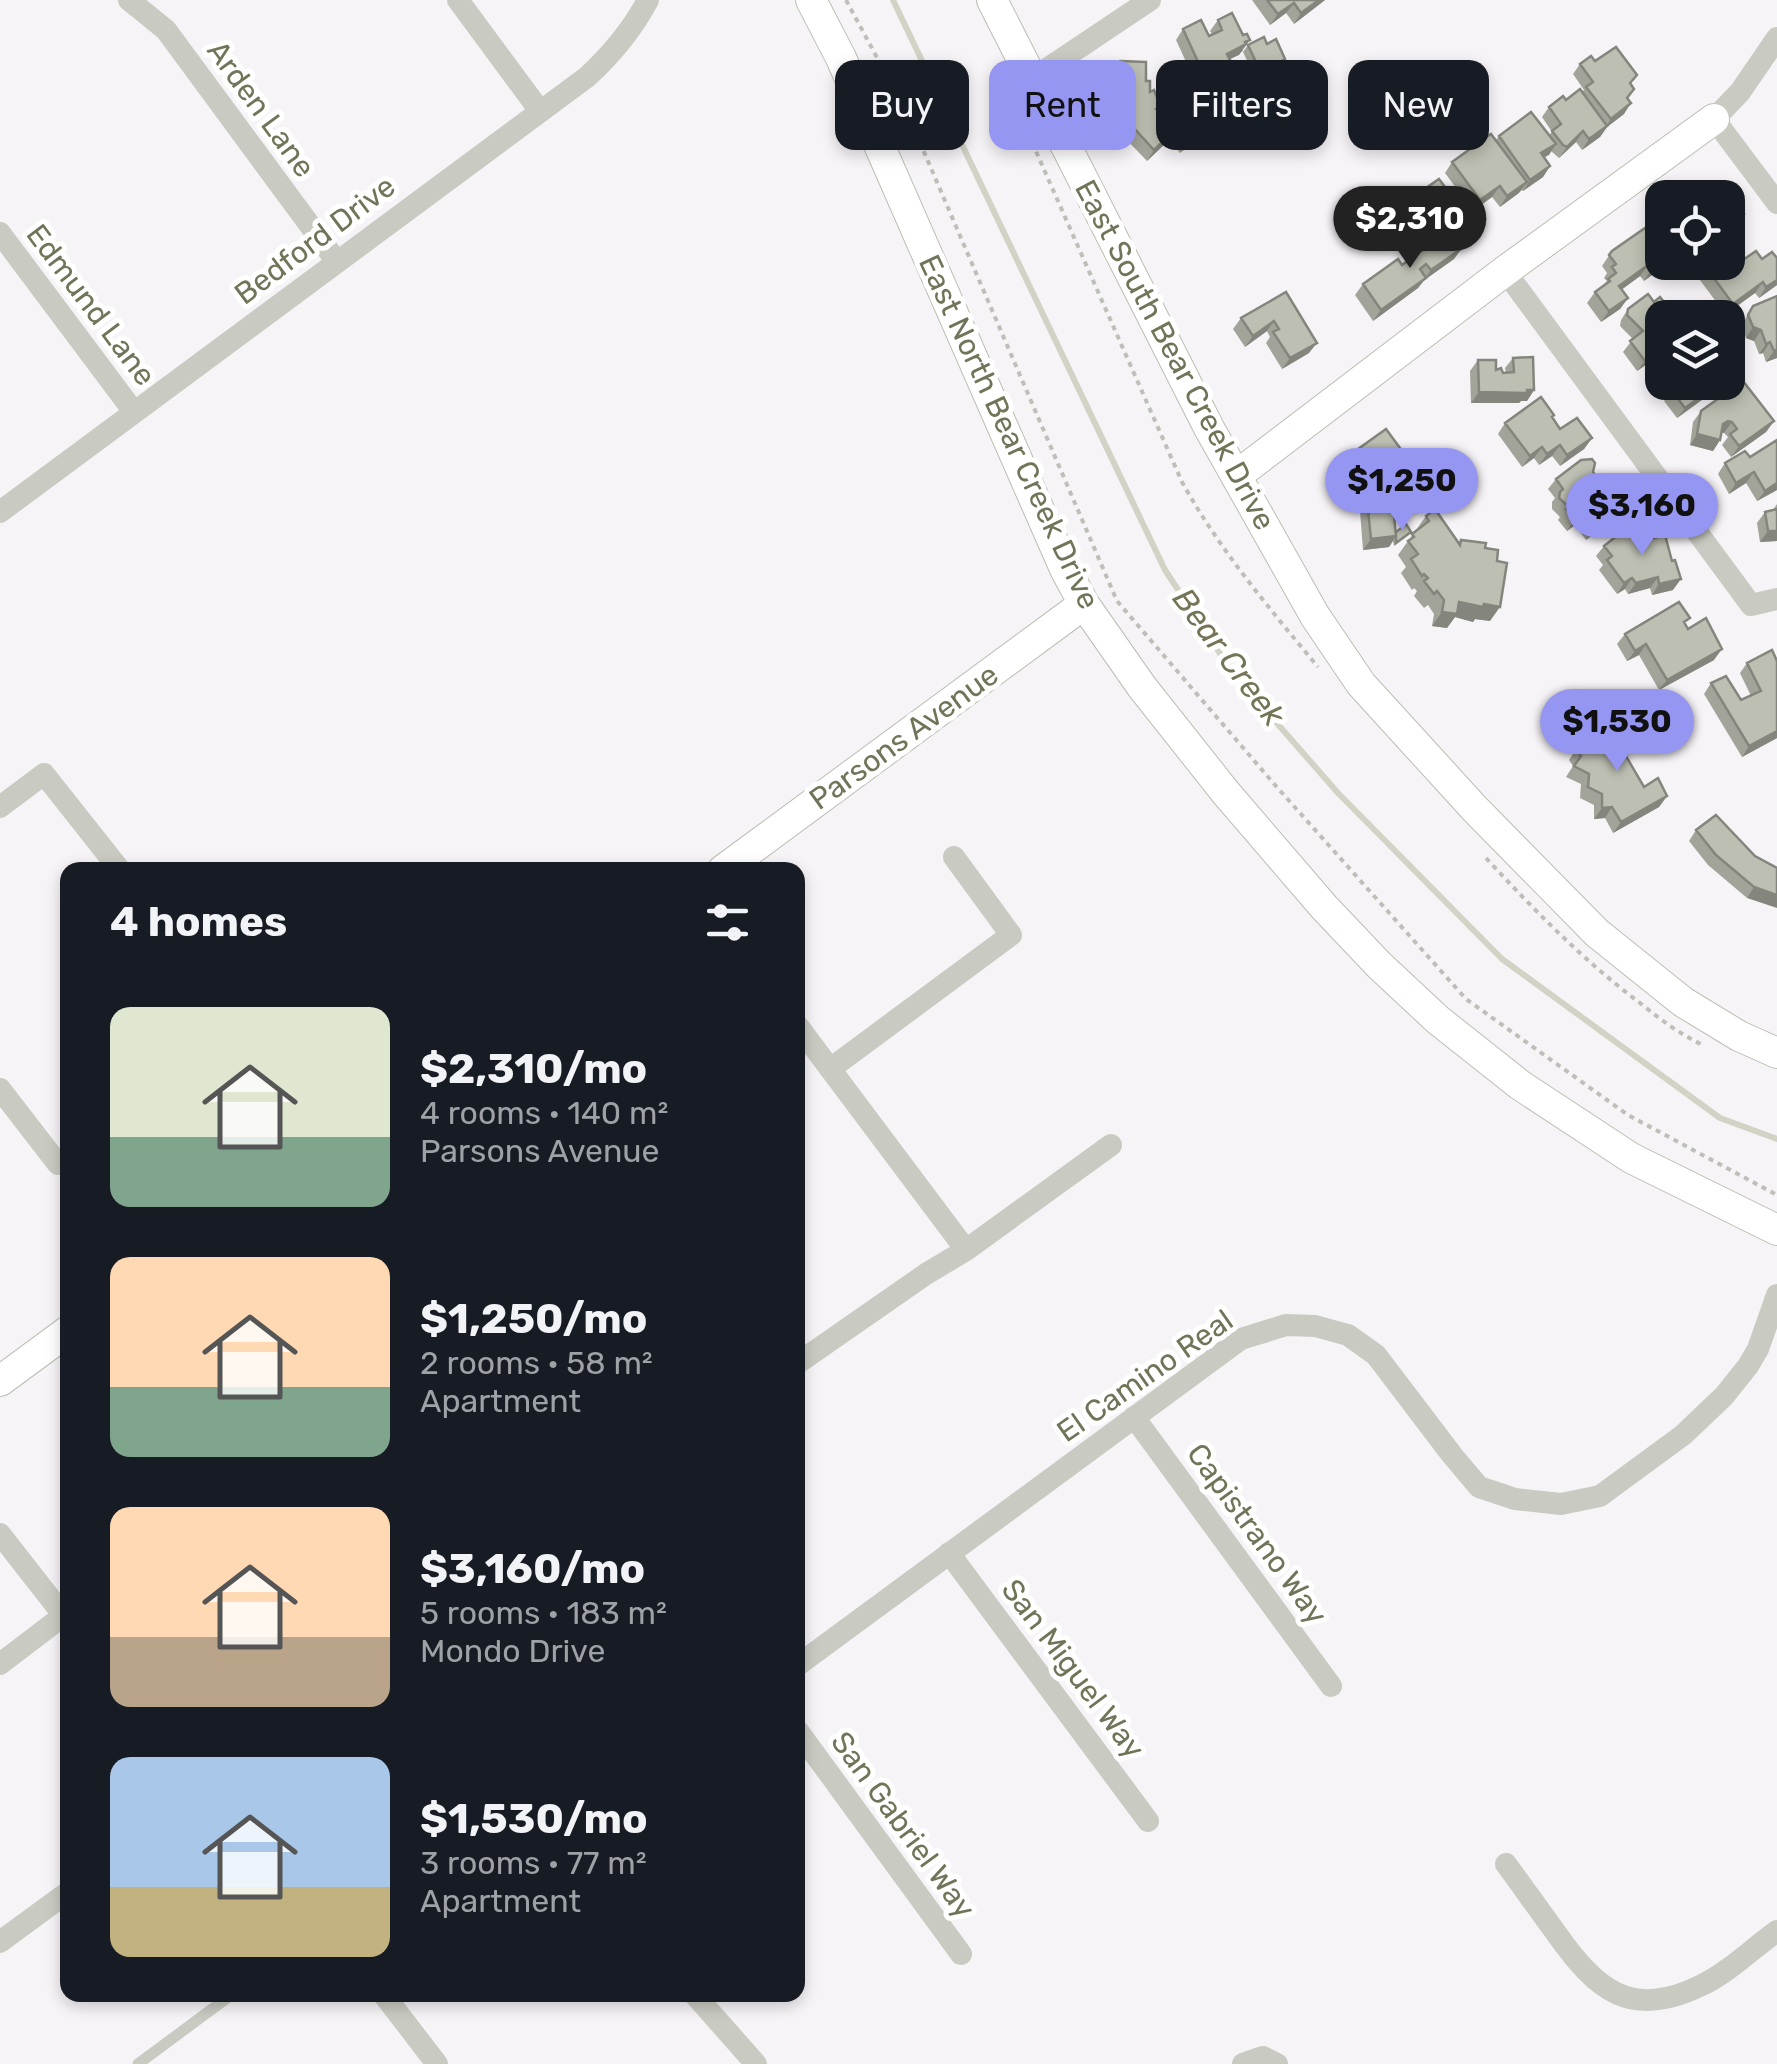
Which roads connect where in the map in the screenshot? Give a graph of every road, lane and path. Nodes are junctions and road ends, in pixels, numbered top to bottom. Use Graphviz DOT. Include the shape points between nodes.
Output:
graph roads {
  1 [pos="129,0"];
  2 [pos="458,0"];
  3 [pos="648,0"];
  4 [pos="812,0"];
  5 [pos="846,0"];
  6 [pos="992,0"];
  7 [pos="1150,0"];
  8 [pos="1777,38"];
  9 [pos="1022,60"];
  10 [pos="1060,60"];
  11 [pos="540,111"];
  12 [pos="1714,118"];
  13 [pos="1068,150"];
  14 [pos="1777,203"];
  15 [pos="0,233"];
  16 [pos="337,262"];
  17 [pos="1505,271"];
  18 [pos="134,412"];
  19 [pos="1236,476"];
  20 [pos="0,512"];
  21 [pos="1777,599"];
  22 [pos="1084,604"];
  23 [pos="0,806"];
  24 [pos="954,857"];
  25 [pos="114,862"];
  26 [pos="734,862"];
  27 [pos="805,1036"];
  28 [pos="1777,1053"];
  29 [pos="830,1070"];
  30 [pos="0,1088"];
  31 [pos="1111,1144"];
  32 [pos="58,1164"];
  33 [pos="1777,1196"];
  34 [pos="1777,1230"];
  35 [pos="966,1250"];
  36 [pos="1777,1296"];
  37 [pos="60,1337"];
  38 [pos="805,1358"];
  39 [pos="0,1380"];
  40 [pos="1134,1417"];
  41 [pos="0,1534"];
  42 [pos="949,1553"];
  43 [pos="60,1610"];
  44 [pos="60,1622"];
  45 [pos="805,1660"];
  46 [pos="0,1664"];
  47 [pos="1331,1686"];
  48 [pos="805,1741"];
  49 [pos="1148,1821"];
  50 [pos="1506,1864"];
  51 [pos="60,1898"];
  52 [pos="1777,1931"];
  53 [pos="0,1942"];
  54 [pos="961,1954"];
  55 [pos="221,2002"];
  56 [pos="389,2002"];
  57 [pos="701,2002"];
  58 [pos="138,2064"];
  59 [pos="437,2064"];
  60 [pos="756,2064"];
  61 [pos="1243,2064"];
  62 [pos="1278,2064"];
  1 -- 16 [label="street, Arden Lane" via="166,30"];
  2 -- 11 [label="street"];
  3 -- 11 [label="street, Bedford Drive" via="613,53"];
  4 -- 22 [label="street, East North Bear Creek Drive"];
  5 -- 33 [label="path" via="910,118 1117,601 1466,999 1628,1115"];
  6 -- 9 [label="street, East South Bear Creek Drive"];
  7 -- 10 [label="street"];
  8 -- 12 [label="street"];
  11 -- 16 [label="street, Bedford Drive"];
  12 -- 14 [label="street"];
  12 -- 17 [label="street"];
  13 -- 19 [label="street, East South Bear Creek Drive"];
  15 -- 18 [label="street, Edmund Lane"];
  16 -- 18 [label="street, Bedford Drive"];
  17 -- 19 [label="street"];
  17 -- 21 [label="street" via="1751,605"];
  18 -- 20 [label="street, Bedford Drive"];
  19 -- 28 [label="street, East South Bear Creek Drive" via="1361,684 1475,809 1597,932 1668,991"];
  22 -- 26 [label="street, Parsons Avenue"];
  22 -- 34 [label="street, East North Bear Creek Drive" via="1226,793 1324,907 1438,1020 1520,1085 1631,1158"];
  23 -- 25 [label="street" via="44,774"];
  24 -- 29 [label="street" via="1011,936"];
  27 -- 29 [label="street"];
  29 -- 35 [label="street"];
  30 -- 32 [label="street"];
  31 -- 35 [label="street"];
  35 -- 38 [label="street"];
  36 -- 40 [label="street, El Camino Real" via="1758,1349 1724,1396 1600,1496 1560,1504 1479,1487 1376,1356 1348,1336 1315,1326 1286,1325 1241,1339"];
  37 -- 39 [label="street"];
  40 -- 42 [label="street, El Camino Real"];
  40 -- 47 [label="street, Capistrano Way"];
  41 -- 43 [label="street"];
  42 -- 45 [label="street, El Camino Real"];
  42 -- 49 [label="street, San Miguel Way"];
  44 -- 46 [label="street"];
  48 -- 54 [label="street, San Gabriel Way"];
  50 -- 52 [label="street" via="1576,1962 1616,1994 1637,2000 1669,1999 1706,1983"];
  51 -- 53 [label="street"];
  55 -- 58 [label="lane"];
  56 -- 59 [label="street"];
  57 -- 60 [label="street"];
  61 -- 62 [label="street" via="1263,2057"];
}
